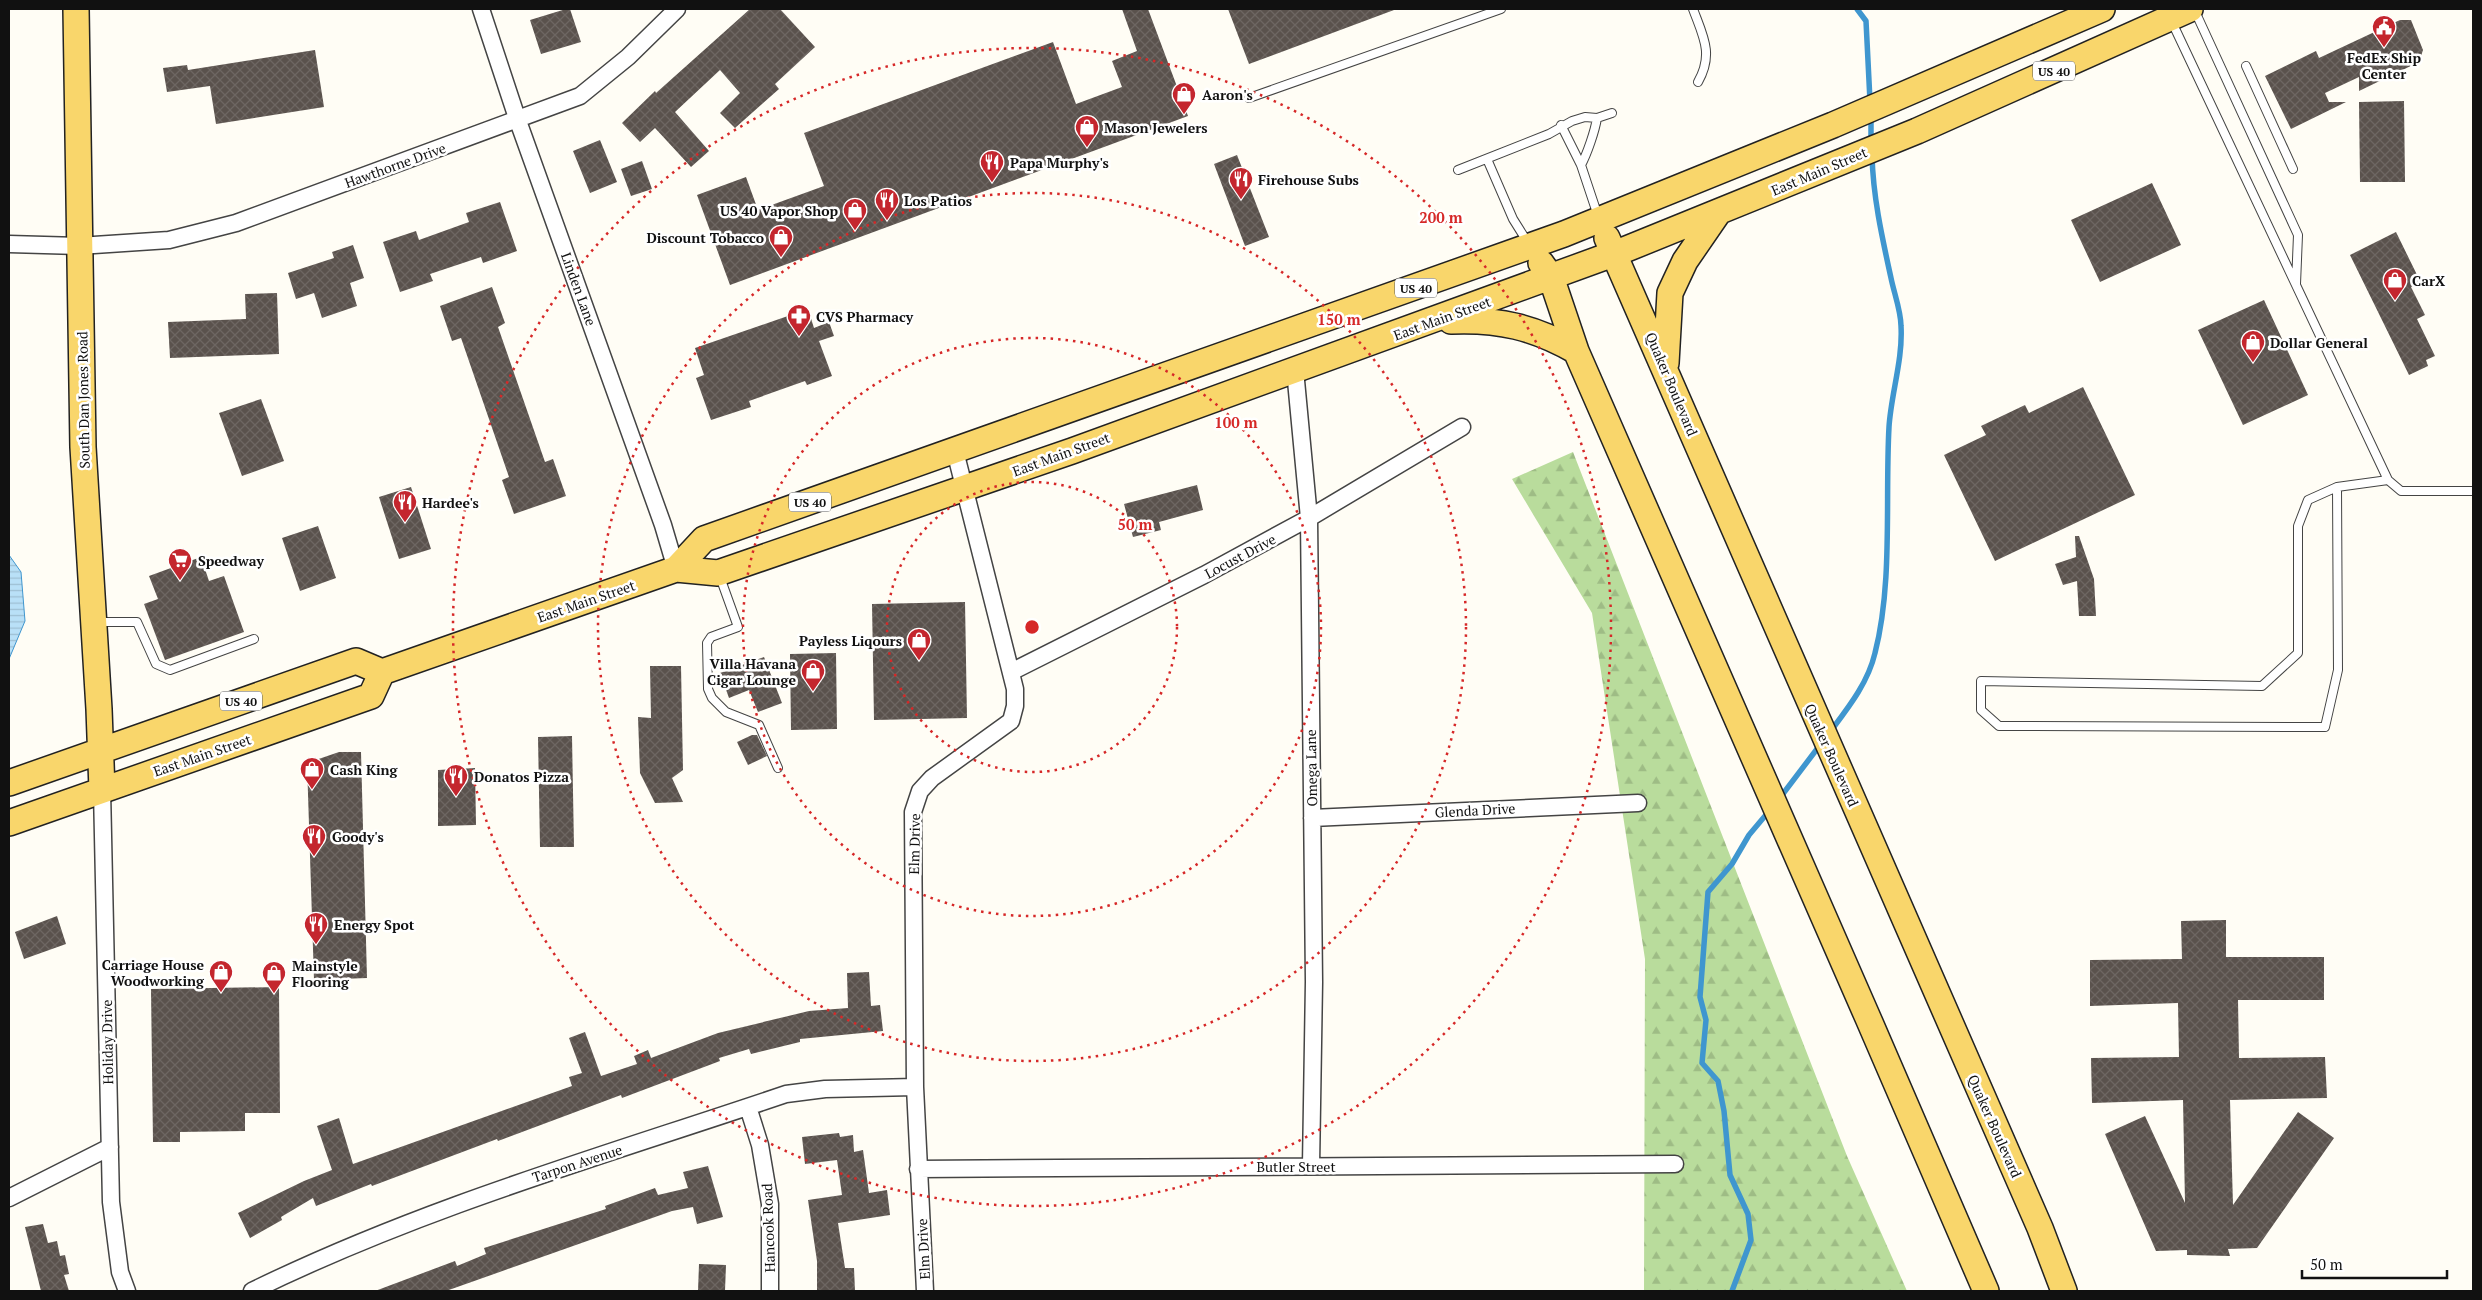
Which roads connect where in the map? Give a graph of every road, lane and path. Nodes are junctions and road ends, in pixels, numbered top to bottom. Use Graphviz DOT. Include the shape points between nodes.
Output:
graph roads {
  1 [pos="76,9"];
  2 [pos="481,9"];
  3 [pos="677,9"];
  4 [pos="1501,9"];
  5 [pos="1693,9"];
  6 [pos="2102,9"];
  7 [pos="2194,9"];
  8 [pos="2177,12"];
  9 [pos="2246,66"];
  10 [pos="1698,82"];
  11 [pos="1249,98"];
  12 [pos="1612,112"];
  13 [pos="1597,118"];
  14 [pos="518,121"];
  15 [pos="1561,125"];
  16 [pos="1488,160"];
  17 [pos="1581,165"];
  18 [pos="2293,169"];
  19 [pos="1458,170"];
  20 [pos="1718,213"];
  21 [pos="1599,220"];
  22 [pos="9,244"];
  23 [pos="79,246"];
  24 [pos="1530,247"];
  25 [pos="1614,254"];
  26 [pos="1551,278"];
  27 [pos="2296,286"];
  28 [pos="1433,321"];
  29 [pos="1576,351"];
  30 [pos="1295,370"];
  31 [pos="1666,370"];
  32 [pos="1462,427"];
  33 [pos="955,451"];
  34 [pos="2388,480"];
  35 [pos="2337,487"];
  36 [pos="965,488"];
  37 [pos="2473,491"];
  38 [pos="1309,518"];
  39 [pos="676,569"];
  40 [pos="718,573"];
  41 [pos="94,622"];
  42 [pos="254,639"];
  43 [pos="382,672"];
  44 [pos="1011,672"];
  45 [pos="100,750"];
  46 [pos="778,768"];
  47 [pos="9,783"];
  48 [pos="102,790"];
  49 [pos="1638,803"];
  50 [pos="1312,818"];
  51 [pos="9,823"];
  52 [pos="914,1087"];
  53 [pos="748,1107"];
  54 [pos="110,1147"];
  55 [pos="1675,1164"];
  56 [pos="1311,1166"];
  57 [pos="918,1169"];
  58 [pos="9,1198"];
  59 [pos="127,1291"];
  60 [pos="252,1291"];
  61 [pos="770,1291"];
  62 [pos="925,1291"];
  63 [pos="1986,1291"];
  64 [pos="2064,1291"];
  1 -- 23 [label="main road, South Dan Jones Road"];
  2 -- 14 [label="street, Linden Lane"];
  3 -- 14 [label="street, Hawthorne Drive" via="628,57 580,96"];
  4 -- 11 [label="lane"];
  5 -- 10 [label="lane" via="1708,54 1705,70"];
  6 -- 21 [label="main road, East Main Street / US 40" via="1833,125"];
  7 -- 27 [label="lane" via="2298,235"];
  8 -- 20 [label="main road, East Main Street / US 40" via="1917,130"];
  8 -- 27 [label="lane"];
  9 -- 18 [label="lane"];
  12 -- 13 [label="lane"];
  13 -- 15 [label="lane" via="1584,117"];
  13 -- 17 [label="lane"];
  14 -- 23 [label="street, Hawthorne Drive" via="236,223 169,240"];
  14 -- 39 [label="street, Linden Lane"];
  15 -- 16 [label="lane" via="1549,134"];
  15 -- 17 [label="lane"];
  16 -- 19 [label="lane"];
  16 -- 24 [label="lane" via="1513,219"];
  17 -- 21 [label="lane"];
  20 -- 25 [label="main road, East Main Street / US 40"];
  20 -- 31 [label="main road" via="1684,261 1670,293"];
  21 -- 24 [label="main road, East Main Street / US 40"];
  21 -- 25 [label="main road, Quaker Boulevard"];
  22 -- 23 [label="street, Hawthorne Drive"];
  23 -- 41 [label="main road, South Dan Jones Road" via="83,448"];
  24 -- 26 [label="main road"];
  24 -- 33 [label="main road, East Main Street / US 40"];
  25 -- 26 [label="main road, East Main Street / US 40"];
  25 -- 31 [label="main road, Quaker Boulevard"];
  26 -- 28 [label="main road, East Main Street / US 40"];
  26 -- 29 [label="main road"];
  27 -- 34 [label="lane"];
  28 -- 29 [label="main road" via="1507,323 1539,332"];
  28 -- 30 [label="main road, East Main Street / US 40"];
  29 -- 63 [label="main road"];
  30 -- 36 [label="main road, East Main Street / US 40"];
  30 -- 38 [label="street, Omega Lane"];
  31 -- 64 [label="main road, Quaker Boulevard" via="2036,1219"];
  32 -- 38 [label="street, Locust Drive"];
  33 -- 36 [label="street, Elm Drive"];
  33 -- 39 [label="main road, East Main Street / US 40" via="704,539"];
  34 -- 35 [label="lane"];
  34 -- 37 [label="lane" via="2401,491"];
  35 -- 35 [label="lane" via="2308,500 2298,526 2298,653 2262,686 1982,681 1981,710 1999,726 2325,727 2338,670"];
  36 -- 40 [label="main road, East Main Street / US 40"];
  36 -- 44 [label="street, Elm Drive"];
  38 -- 44 [label="street, Locust Drive"];
  38 -- 50 [label="street, Omega Lane"];
  39 -- 40 [label="main road, East Main Street / US 40"];
  39 -- 43 [label="main road, East Main Street / US 40"];
  40 -- 46 [label="lane" via="738,627 711,637 706,643 710,694 726,712 759,725"];
  41 -- 42 [label="lane" via="137,622 156,664 170,670"];
  41 -- 45 [label="main road, South Dan Jones Road"];
  43 -- 45 [label="main road, US 40" via="356,661"];
  43 -- 48 [label="main road, East Main Street" via="371,696"];
  44 -- 52 [label="street, Elm Drive" via="1015,706 1011,721 932,778 920,791 913,812"];
  45 -- 47 [label="main road, US 40"];
  45 -- 48 [label="main road, South Dan Jones Road"];
  48 -- 51 [label="main road, East Main Street"];
  48 -- 54 [label="street, Holiday Drive"];
  49 -- 50 [label="street, Glenda Drive"];
  50 -- 56 [label="street, Omega Lane"];
  52 -- 53 [label="street, Tarpon Avenue" via="803,1091"];
  52 -- 57 [label="street, Elm Drive"];
  53 -- 60 [label="street, Tarpon Avenue" via="420,1218 320,1258"];
  53 -- 61 [label="street, Hancook Road" via="762,1153 770,1204"];
  54 -- 58 [label="street"];
  54 -- 59 [label="street, Holiday Drive" via="115,1238 120,1272"];
  55 -- 56 [label="street, Butler Street"];
  56 -- 57 [label="street, Butler Street"];
  57 -- 62 [label="street, Elm Drive"];
}
